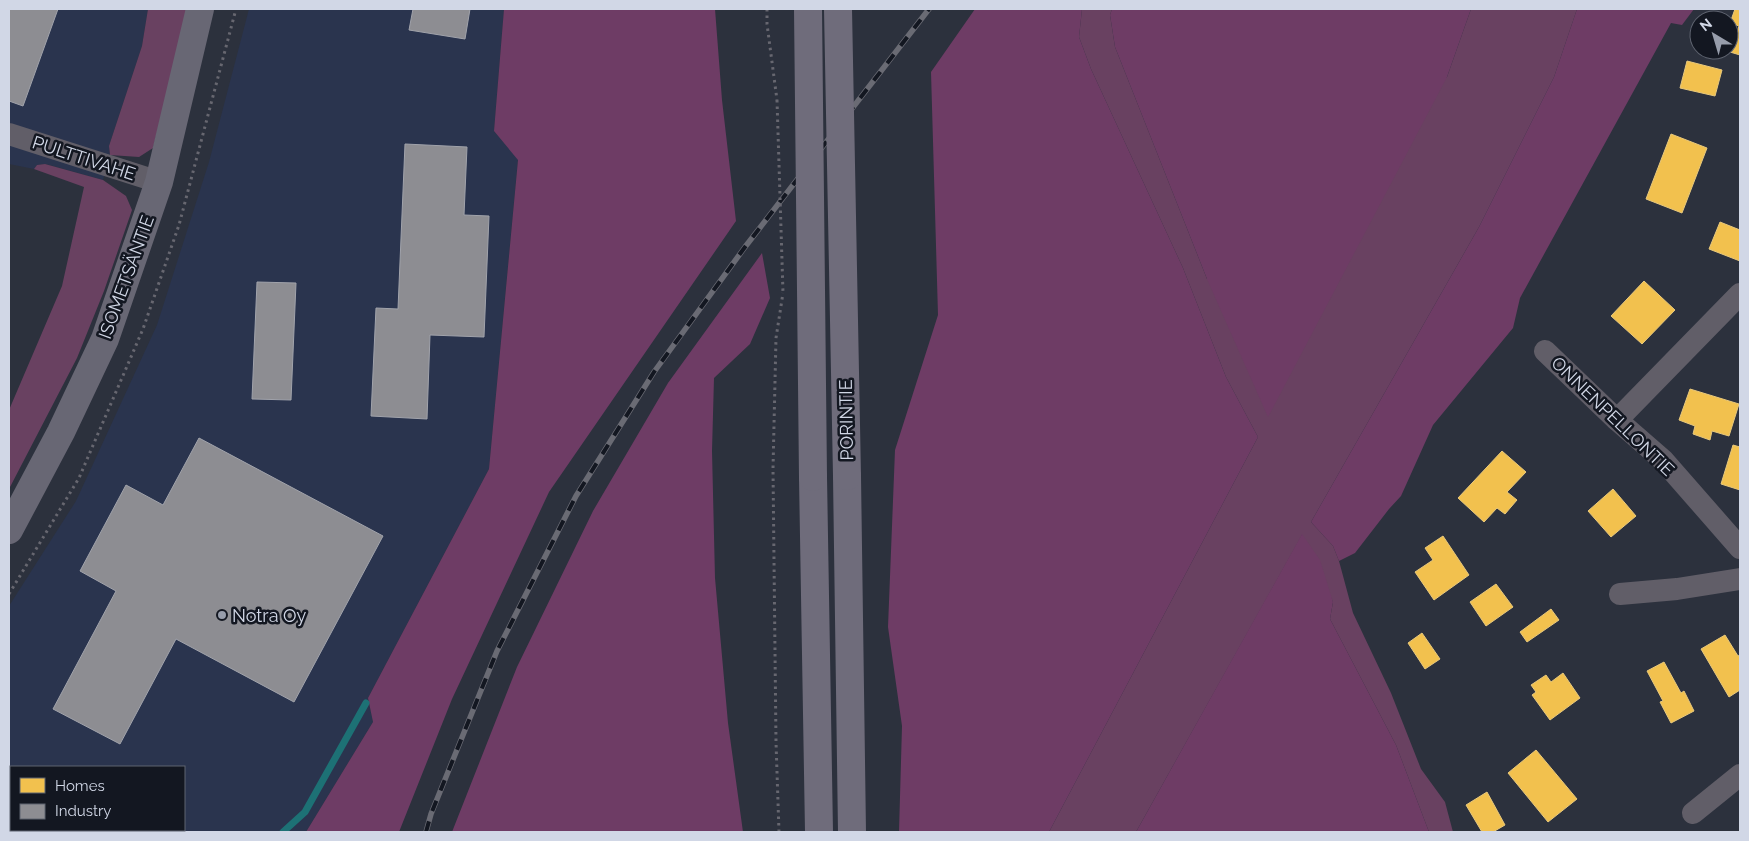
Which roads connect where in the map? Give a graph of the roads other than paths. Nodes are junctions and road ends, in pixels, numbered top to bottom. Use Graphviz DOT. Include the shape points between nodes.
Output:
graph roads {
  1 [pos="200,9"];
  2 [pos="808,9"];
  3 [pos="838,9"];
  4 [pos="9,134"];
  5 [pos="160,182"];
  6 [pos="1740,294"];
  7 [pos="1545,351"];
  8 [pos="1617,420"];
  9 [pos="9,530"];
  10 [pos="1740,548"];
  11 [pos="1740,580"];
  12 [pos="1620,594"];
  13 [pos="1740,775"];
  14 [pos="1693,813"];
  15 [pos="819,832"];
  16 [pos="852,832"];
  1 -- 5 [label="main road, ISOMETSÄNTIE"];
  2 -- 15 [label="highway, PORINTIE, bridge"];
  3 -- 16 [label="highway, PORINTIE, bridge"];
  4 -- 5 [label="street, PULTTIVAHE"];
  5 -- 9 [label="main road, ISOMETSÄNTIE" via="105,339"];
  6 -- 8 [label="street"];
  7 -- 8 [label="street, ONNENPELLONTIE"];
  8 -- 10 [label="street, ONNENPELLONTIE" via="1664,460"];
  11 -- 12 [label="street"];
  13 -- 14 [label="street"];
}
